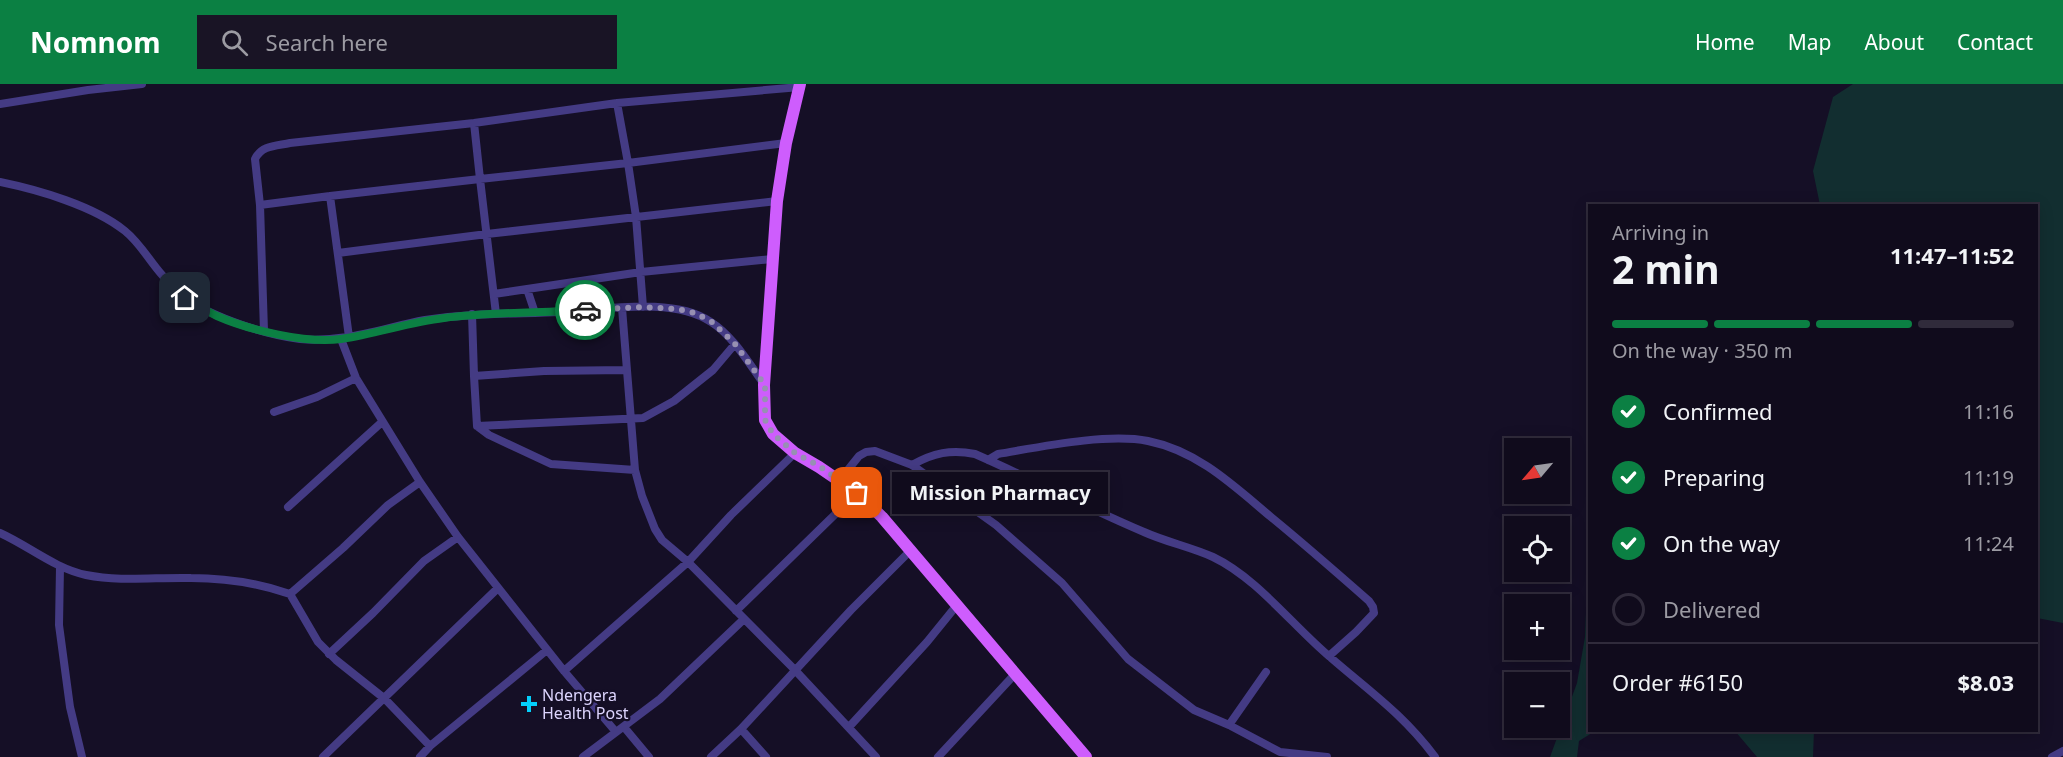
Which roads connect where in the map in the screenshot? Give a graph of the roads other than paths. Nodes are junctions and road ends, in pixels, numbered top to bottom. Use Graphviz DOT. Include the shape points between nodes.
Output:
graph roads {
  1 [pos="142,84"];
  2 [pos="800,85"];
  3 [pos="88,87"];
  4 [pos="617,103"];
  5 [pos="0,104"];
  6 [pos="474,123"];
  7 [pos="786,143"];
  8 [pos="628,163"];
  9 [pos="480,179"];
  10 [pos="0,182"];
  11 [pos="330,196"];
  12 [pos="777,201"];
  13 [pos="260,205"];
  14 [pos="636,218"];
  15 [pos="487,234"];
  16 [pos="338,253"];
  17 [pos="772,259"];
  18 [pos="641,272"];
  19 [pos="527,289"];
  20 [pos="494,294"];
  21 [pos="643,307"];
  22 [pos="622,308"];
  23 [pos="535,313"];
  24 [pos="472,314"];
  25 [pos="496,314"];
  26 [pos="264,331"];
  27 [pos="345,338"];
  28 [pos="735,344"];
  29 [pos="626,370"];
  30 [pos="474,376"];
  31 [pos="356,378"];
  32 [pos="765,385"];
  33 [pos="274,412"];
  34 [pos="630,420"];
  35 [pos="382,422"];
  36 [pos="477,426"];
  37 [pos="795,453"];
  38 [pos="988,460"];
  39 [pos="912,465"];
  40 [pos="635,470"];
  41 [pos="839,481"];
  42 [pos="420,482"];
  43 [pos="857,493"];
  44 [pos="288,507"];
  45 [pos="0,532"];
  46 [pos="458,537"];
  47 [pos="910,551"];
  48 [pos="688,561"];
  49 [pos="60,567"];
  50 [pos="498,588"];
  51 [pos="290,594"];
  52 [pos="957,605"];
  53 [pos="736,611"];
  54 [pos="744,619"];
  55 [pos="547,650"];
  56 [pos="329,654"];
  57 [pos="1329,656"];
  58 [pos="794,669"];
  59 [pos="564,671"];
  60 [pos="1266,672"];
  61 [pos="1015,674"];
  62 [pos="385,699"];
  63 [pos="1229,725"];
  64 [pos="624,727"];
  65 [pos="849,727"];
  66 [pos="741,729"];
  67 [pos="616,732"];
  68 [pos="430,746"];
  69 [pos="2063,751"];
  70 [pos="1081,755"];
  71 [pos="82,757"];
  72 [pos="323,757"];
  73 [pos="420,757"];
  74 [pos="583,757"];
  75 [pos="649,757"];
  76 [pos="711,757"];
  77 [pos="766,757"];
  78 [pos="876,757"];
  79 [pos="938,757"];
  80 [pos="1327,757"];
  81 [pos="1435,757"];
  82 [pos="2052,757"];
  1 -- 3 [label="street"];
  2 -- 4 [label="street"];
  2 -- 7 [label="main road"];
  3 -- 5 [label="street"];
  4 -- 6 [label="street"];
  4 -- 8 [label="street"];
  6 -- 9 [label="street"];
  6 -- 13 [label="street" via="264,148 255,159"];
  7 -- 8 [label="street"];
  7 -- 12 [label="main road"];
  8 -- 9 [label="street"];
  8 -- 14 [label="street"];
  9 -- 11 [label="street"];
  9 -- 15 [label="street"];
  10 -- 26 [label="street" via="37,191 101,216 126,232 185,298 217,316"];
  11 -- 13 [label="street"];
  11 -- 16 [label="street"];
  12 -- 14 [label="street"];
  12 -- 17 [label="main road"];
  13 -- 26 [label="street"];
  14 -- 15 [label="street"];
  14 -- 18 [label="street"];
  15 -- 16 [label="street"];
  15 -- 20 [label="street"];
  16 -- 27 [label="street"];
  17 -- 18 [label="street"];
  17 -- 32 [label="main road"];
  18 -- 19 [label="street"];
  18 -- 21 [label="street"];
  19 -- 20 [label="street"];
  19 -- 23 [label="street"];
  20 -- 25 [label="street"];
  21 -- 22 [label="street"];
  21 -- 28 [label="street" via="695,313 712,322"];
  22 -- 23 [label="street"];
  22 -- 29 [label="street"];
  23 -- 25 [label="street"];
  24 -- 25 [label="street"];
  24 -- 27 [label="street"];
  24 -- 30 [label="street"];
  26 -- 27 [label="street" via="298,338"];
  27 -- 31 [label="street"];
  28 -- 32 [label="street"];
  28 -- 34 [label="street" via="713,370 675,401 651,415"];
  29 -- 30 [label="street"];
  29 -- 34 [label="street"];
  30 -- 36 [label="street"];
  31 -- 33 [label="street"];
  31 -- 35 [label="street"];
  32 -- 37 [label="main road" via="768,428"];
  34 -- 36 [label="street"];
  34 -- 40 [label="street"];
  35 -- 42 [label="street"];
  35 -- 44 [label="street"];
  36 -- 40 [label="street" via="550,464"];
  37 -- 41 [label="main road"];
  37 -- 48 [label="street"];
  38 -- 39 [label="street" via="960,451 928,456"];
  38 -- 57 [label="street" via="1145,533 1213,557 1277,605"];
  38 -- 57 [label="street" via="998,454 1084,441 1148,441 1216,470 1374,607 1374,613"];
  39 -- 41 [label="street" via="875,451 866,452"];
  39 -- 63 [label="street" via="996,525 1062,584 1128,659 1194,710"];
  40 -- 48 [label="street" via="655,529 662,540"];
  41 -- 43 [label="main road"];
  42 -- 46 [label="street"];
  42 -- 51 [label="street" via="388,505"];
  43 -- 47 [label="main road"];
  43 -- 53 [label="street"];
  45 -- 49 [label="street"];
  46 -- 50 [label="street"];
  46 -- 56 [label="street" via="424,561"];
  47 -- 52 [label="main road"];
  47 -- 58 [label="street"];
  48 -- 53 [label="street"];
  48 -- 59 [label="street"];
  49 -- 51 [label="street" via="128,580 225,580 265,585"];
  49 -- 71 [label="street" via="59,625 70,707"];
  50 -- 55 [label="street"];
  50 -- 62 [label="street"];
  51 -- 56 [label="street"];
  52 -- 61 [label="main road"];
  52 -- 65 [label="street"];
  53 -- 54 [label="street"];
  54 -- 58 [label="street"];
  54 -- 64 [label="street" via="660,699"];
  55 -- 59 [label="street"];
  55 -- 68 [label="street"];
  56 -- 62 [label="street"];
  57 -- 81 [label="street" via="1380,697"];
  58 -- 65 [label="street"];
  58 -- 66 [label="street"];
  59 -- 67 [label="street"];
  60 -- 63 [label="street"];
  61 -- 70 [label="main road"];
  61 -- 79 [label="street"];
  62 -- 68 [label="street"];
  62 -- 72 [label="street"];
  63 -- 80 [label="street" via="1280,752"];
  64 -- 67 [label="street"];
  64 -- 75 [label="street"];
  65 -- 78 [label="street"];
  66 -- 76 [label="street"];
  66 -- 77 [label="street"];
  67 -- 74 [label="street"];
  68 -- 73 [label="street"];
  69 -- 82 [label="street"];
}
